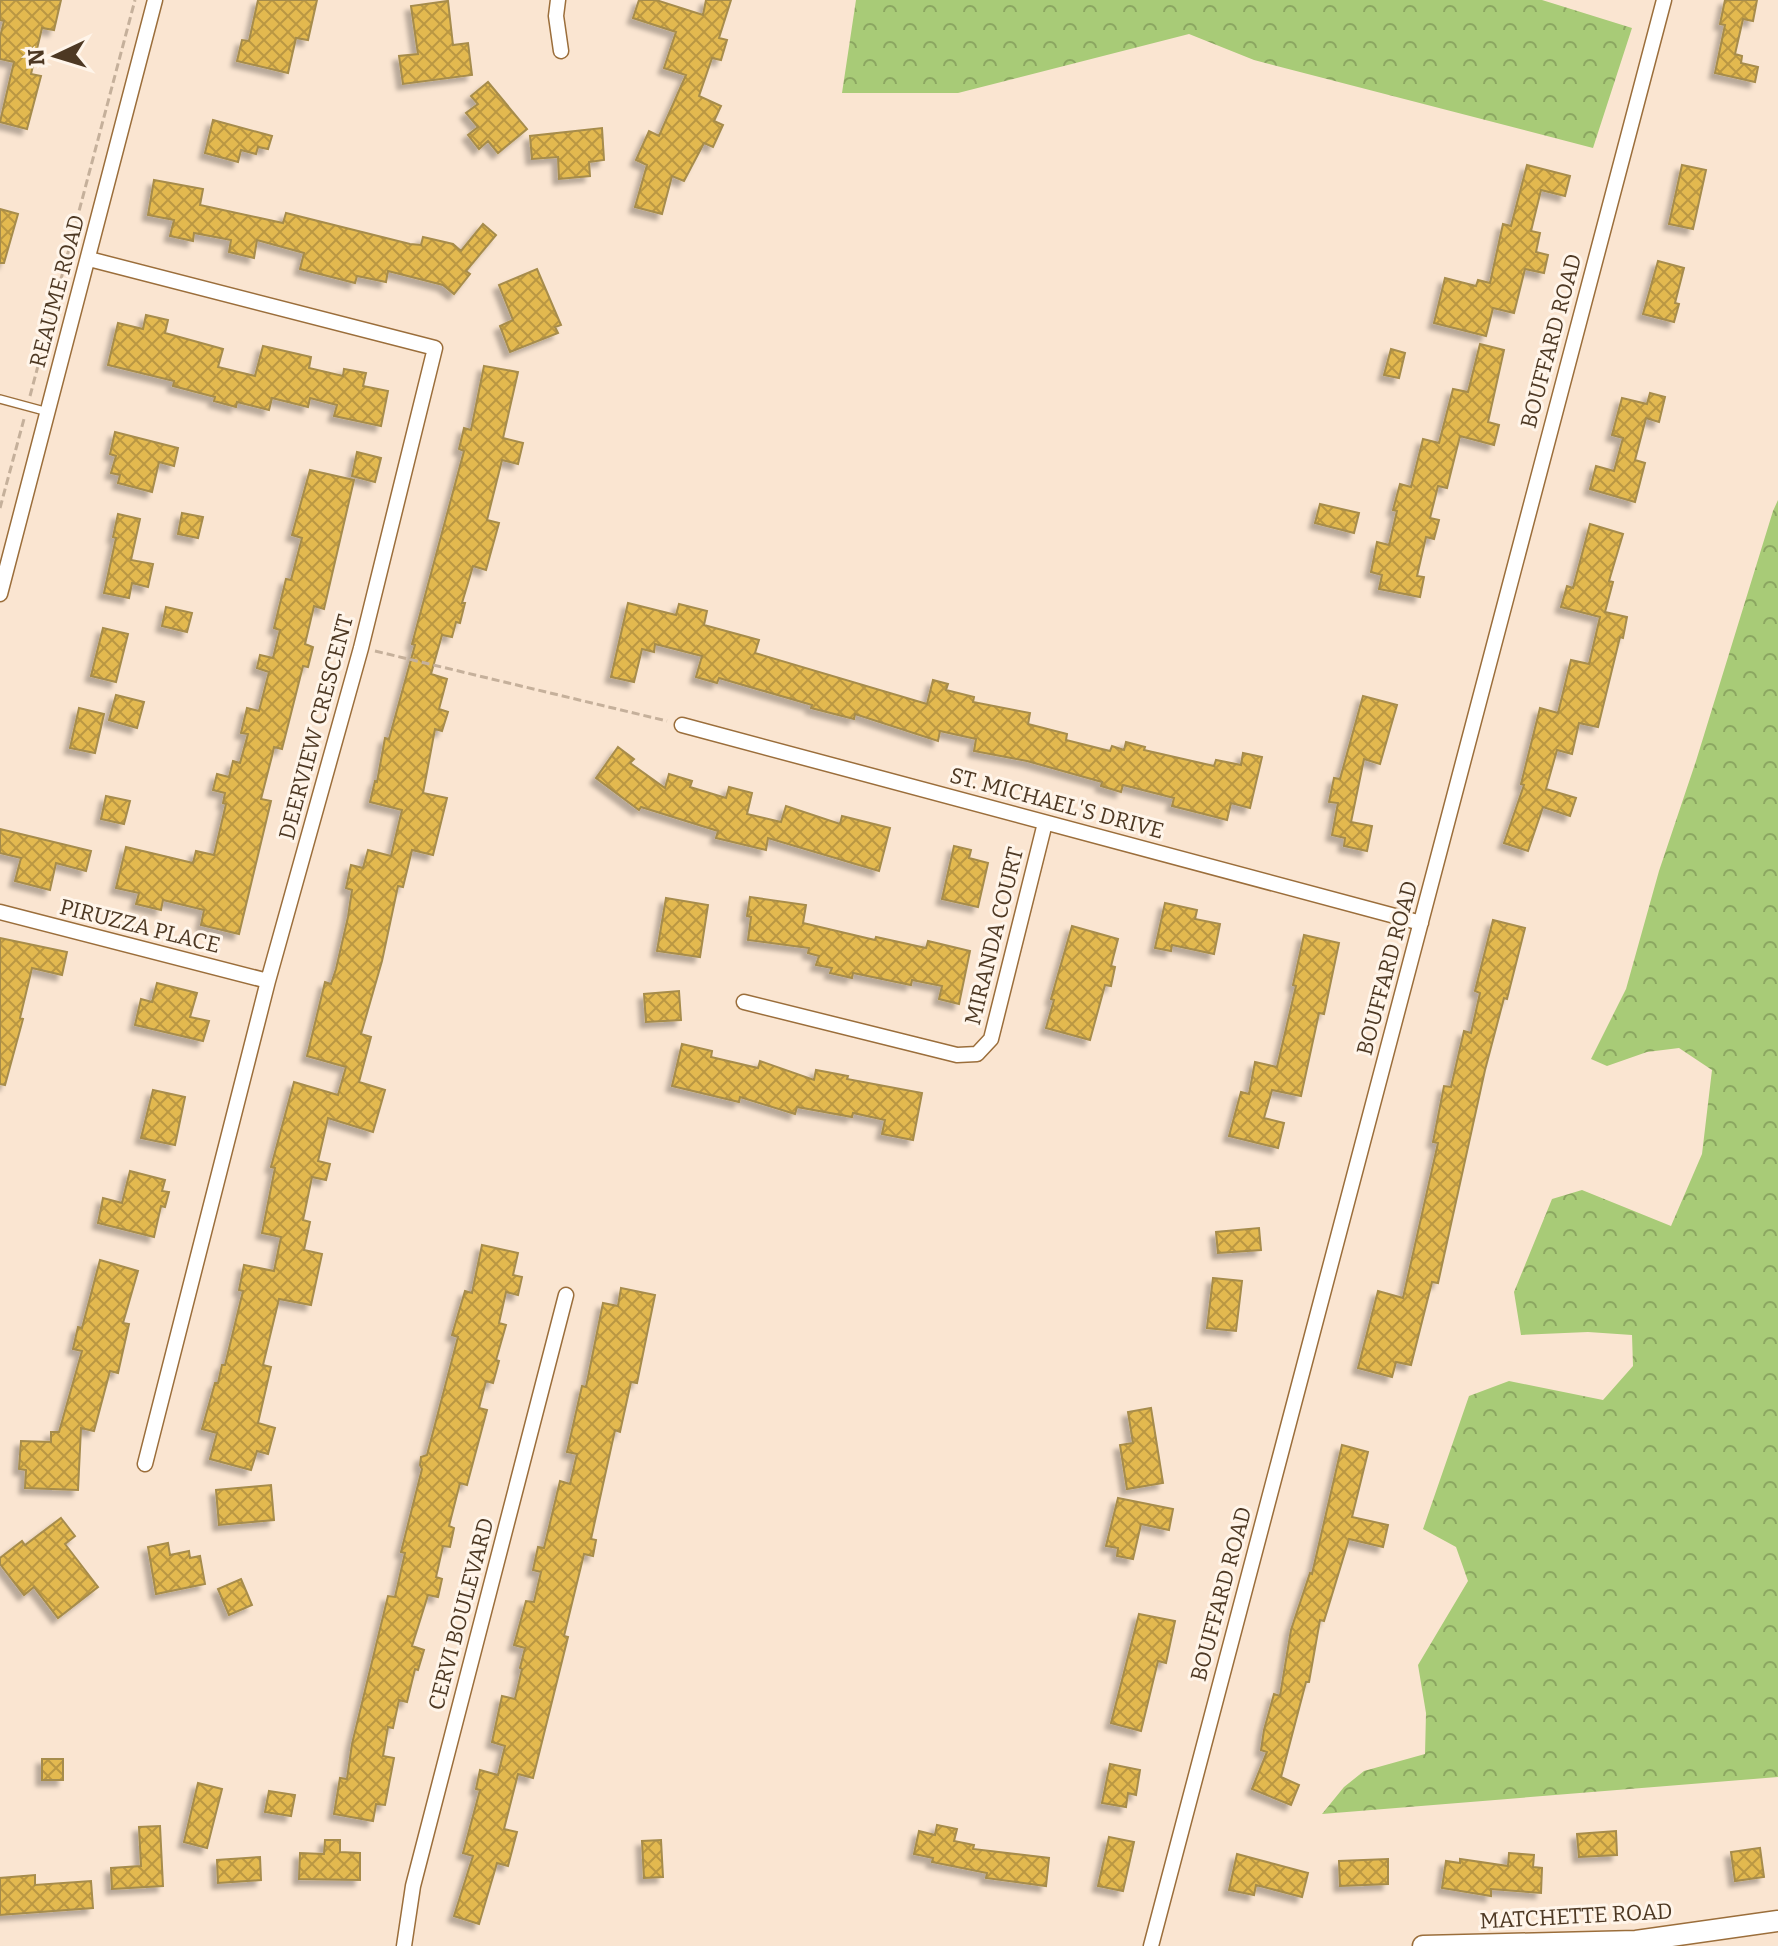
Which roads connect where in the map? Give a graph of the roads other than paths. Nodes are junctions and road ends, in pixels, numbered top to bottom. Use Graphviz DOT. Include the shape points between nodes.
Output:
graph roads {
  1 [pos="155,0"];
  2 [pos="558,0"];
  3 [pos="1664,0"];
  4 [pos="561,51"];
  5 [pos="89,259"];
  6 [pos="0,399"];
  7 [pos="48,412"];
  8 [pos="0,594"];
  9 [pos="682,725"];
  10 [pos="1045,823"];
  11 [pos="0,912"];
  12 [pos="1421,923"];
  13 [pos="268,981"];
  14 [pos="744,1002"];
  15 [pos="566,1295"];
  16 [pos="145,1464"];
  17 [pos="1778,1921"];
  18 [pos="1635,1944"];
  19 [pos="404,1946"];
  20 [pos="1151,1946"];
  21 [pos="1423,1946"];
  1 -- 5 [label="street, REAUME ROAD"];
  2 -- 4 [label="street"];
  3 -- 12 [label="street, BOUFFARD ROAD"];
  5 -- 7 [label="street, REAUME ROAD"];
  5 -- 13 [label="street, DEERVIEW CRESCENT" via="435,348 361,648"];
  6 -- 7 [label="lane"];
  7 -- 8 [label="street, REAUME ROAD"];
  9 -- 10 [label="street, ST. MICHAEL'S DRIVE"];
  10 -- 12 [label="street, ST. MICHAEL'S DRIVE"];
  10 -- 14 [label="street, MIRANDA COURT" via="991,1039 977,1054 957,1055"];
  11 -- 13 [label="street, PIRUZZA PLACE"];
  12 -- 20 [label="street, BOUFFARD ROAD"];
  13 -- 16 [label="street, DEERVIEW CRESCENT"];
  15 -- 19 [label="street, CERVI BOULEVARD" via="413,1886"];
  17 -- 18 [label="street, MATCHETTE ROAD"];
  18 -- 21 [label="street, MATCHETTE ROAD"];
}
